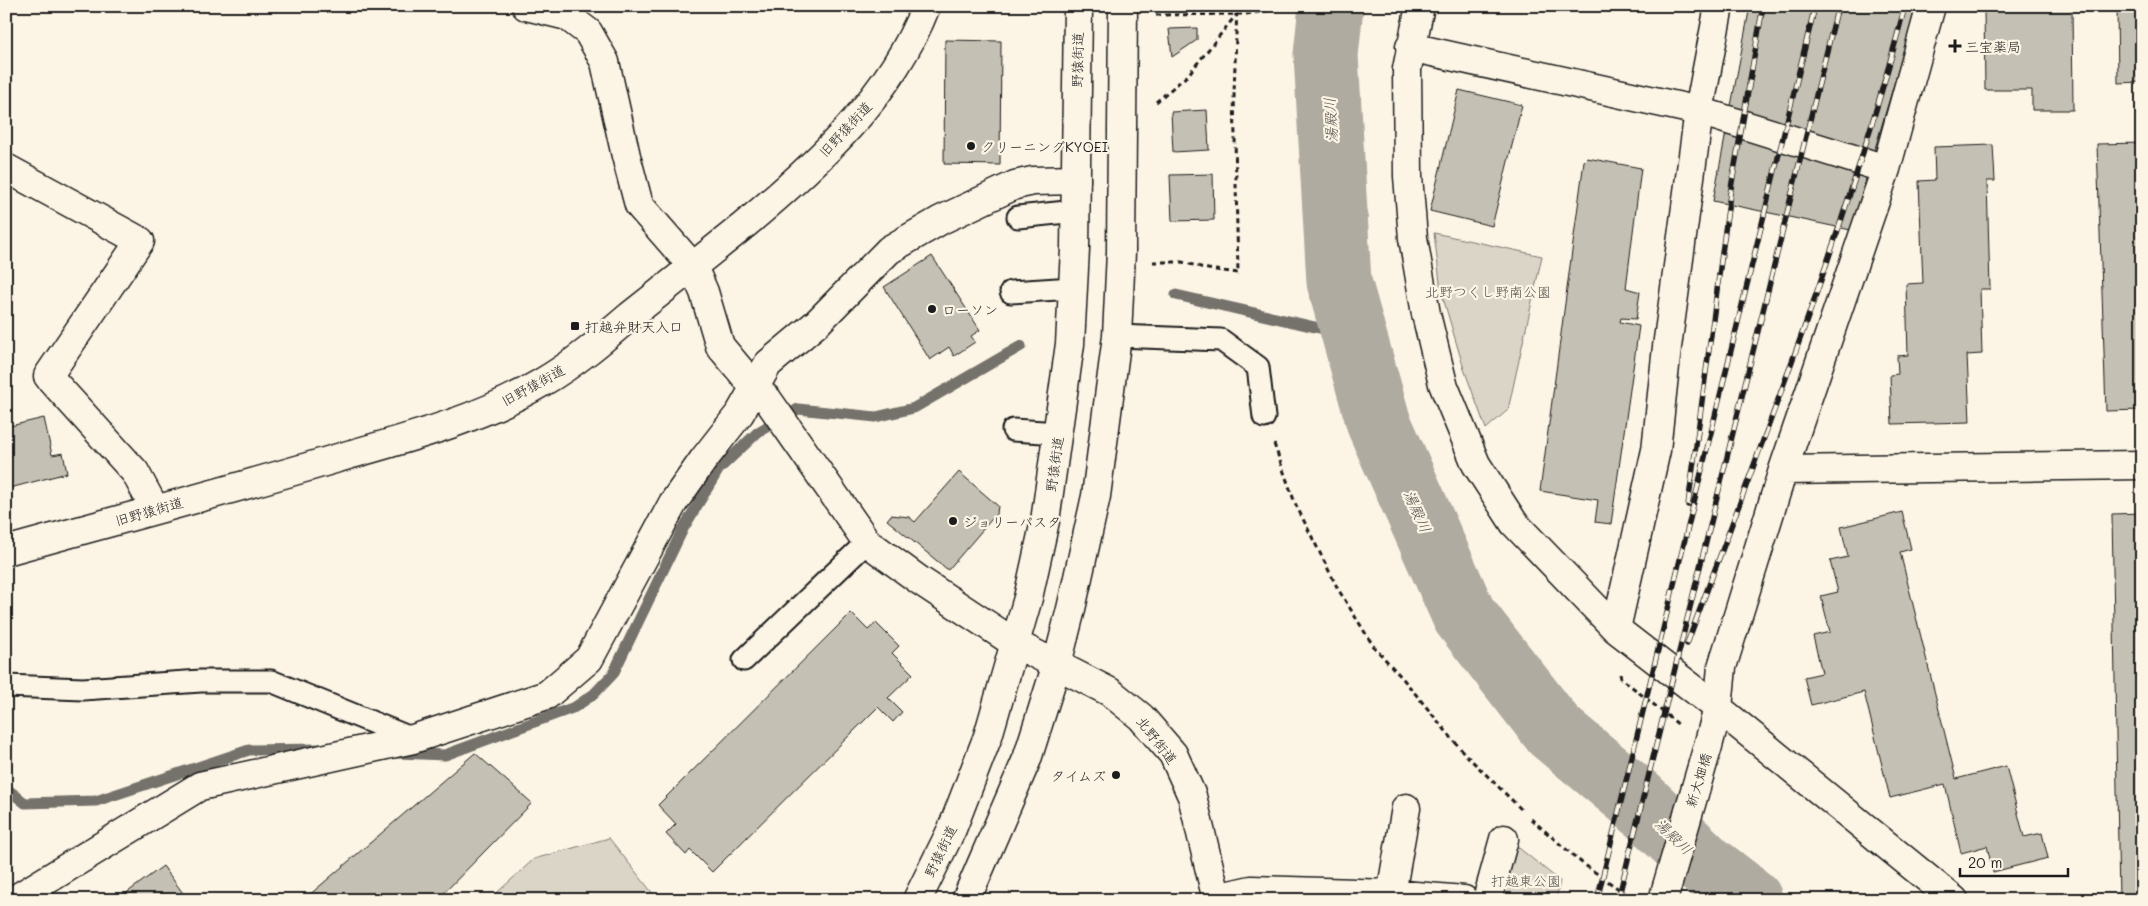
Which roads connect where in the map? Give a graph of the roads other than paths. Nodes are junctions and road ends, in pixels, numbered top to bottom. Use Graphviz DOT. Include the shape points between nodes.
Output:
graph roads {
  1 [pos="526,6"];
  2 [pos="926,6"];
  3 [pos="1078,6"];
  4 [pos="1123,6"];
  5 [pos="1420,6"];
  6 [pos="1719,6"];
  7 [pos="1931,6"];
  8 [pos="1410,46"];
  9 [pos="1699,111"];
  10 [pos="6,168"];
  11 [pos="1886,169"];
  12 [pos="1076,180"];
  13 [pos="1076,211"];
  14 [pos="1018,217"];
  15 [pos="693,267"];
  16 [pos="1074,288"];
  17 [pos="1011,292"];
  18 [pos="1117,336"];
  19 [pos="761,394"];
  20 [pos="1264,417"];
  21 [pos="1013,430"];
  22 [pos="1058,433"];
  23 [pos="2142,465"];
  24 [pos="1783,470"];
  25 [pos="155,509"];
  26 [pos="867,542"];
  27 [pos="6,551"];
  28 [pos="1616,629"];
  29 [pos="1016,644"];
  30 [pos="744,660"];
  31 [pos="1057,664"];
  32 [pos="6,686"];
  33 [pos="1718,708"];
  34 [pos="407,740"];
  35 [pos="1406,808"];
  36 [pos="1504,839"];
  37 [pos="1391,894"];
  38 [pos="1217,899"];
  39 [pos="14,900"];
  40 [pos="917,900"];
  41 [pos="966,900"];
  42 [pos="1464,900"];
  43 [pos="1487,900"];
  44 [pos="1662,900"];
  45 [pos="1954,900"];
  1 -- 15 [label="street, 北野街道" via="567,16 588,32 605,62 639,205"];
  2 -- 15 [label="street, 旧野猿街道" via="903,53 866,109 767,206"];
  3 -- 12 [label="street, 野猿街道"];
  4 -- 18 [label="street"];
  5 -- 8 [label="street"];
  6 -- 9 [label="street"];
  7 -- 11 [label="street, 新大畑橋"];
  8 -- 9 [label="street"];
  8 -- 28 [label="street" via="1406,121 1413,238 1426,314 1443,384 1476,464 1514,523"];
  9 -- 11 [label="street"];
  9 -- 28 [label="street" via="1656,450"];
  10 -- 25 [label="street" via="140,241 48,376 134,472"];
  11 -- 24 [label="street, 新大畑橋"];
  12 -- 13 [label="street, 野猿街道"];
  12 -- 19 [label="street" via="1033,181 1015,185 940,220 889,250 817,323 768,364"];
  13 -- 14 [label="lane"];
  13 -- 16 [label="street, 野猿街道"];
  15 -- 19 [label="street, 北野街道" via="720,346"];
  15 -- 25 [label="street, 旧野猿街道" via="569,365 541,384 479,413 315,465"];
  16 -- 17 [label="lane"];
  16 -- 22 [label="street, 野猿街道"];
  18 -- 20 [label="lane" via="1221,340 1258,366"];
  18 -- 31 [label="street" via="1096,496"];
  19 -- 26 [label="street, 北野街道" via="835,488"];
  19 -- 34 [label="street" via="740,413 673,503 589,659 546,695"];
  21 -- 22 [label="lane"];
  22 -- 29 [label="street, 野猿街道" via="1045,521"];
  23 -- 24 [label="street"];
  24 -- 33 [label="street, 新大畑橋" via="1722,667"];
  25 -- 27 [label="street, 旧野猿街道"];
  26 -- 29 [label="street, 北野街道"];
  26 -- 30 [label="lane"];
  28 -- 33 [label="street"];
  29 -- 31 [label="street, 北野街道"];
  29 -- 40 [label="street, 野猿街道" via="997,710 970,784"];
  31 -- 38 [label="street, 北野街道" via="1099,685 1126,704 1173,754 1192,796"];
  31 -- 41 [label="street" via="1027,759"];
  32 -- 34 [label="lane" via="83,689 201,681 271,681"];
  33 -- 44 [label="street, 新大畑橋"];
  33 -- 45 [label="street"];
  34 -- 39 [label="street" via="200,786"];
  35 -- 37 [label="street"];
  36 -- 43 [label="street"];
  37 -- 38 [label="street" via="1250,890"];
  37 -- 42 [label="street"];
}
